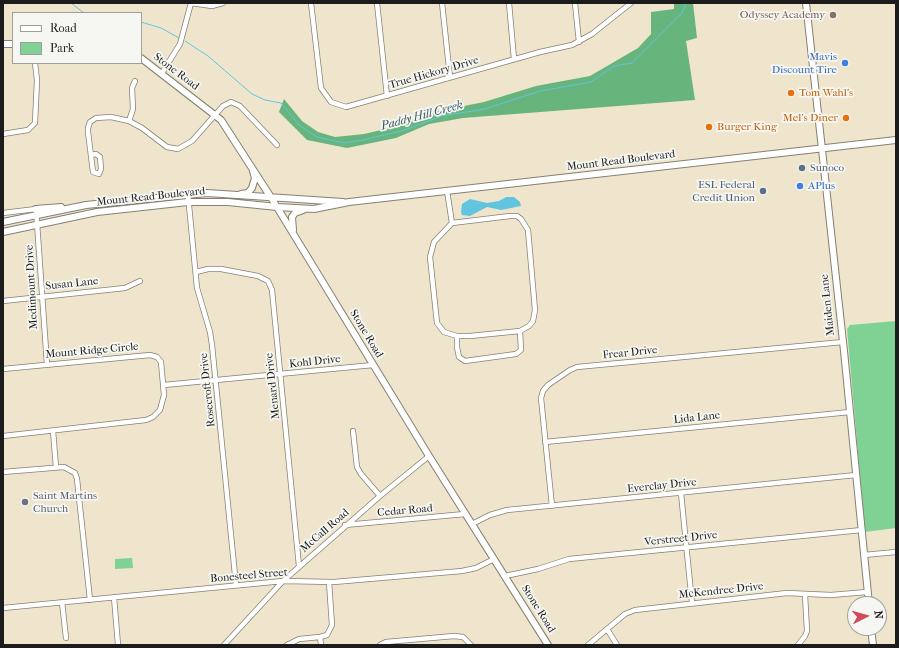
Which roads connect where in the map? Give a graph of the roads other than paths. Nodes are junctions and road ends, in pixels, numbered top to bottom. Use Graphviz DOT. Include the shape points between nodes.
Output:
graph roads {
  1 [pos="191,3"];
  2 [pos="223,3"];
  3 [pos="311,3"];
  4 [pos="377,3"];
  5 [pos="442,3"];
  6 [pos="509,3"];
  7 [pos="575,3"];
  8 [pos="631,3"];
  9 [pos="806,3"];
  10 [pos="579,42"];
  11 [pos="142,59"];
  12 [pos="514,59"];
  13 [pos="35,64"];
  14 [pos="162,73"];
  15 [pos="450,77"];
  16 [pos="135,81"];
  17 [pos="387,96"];
  18 [pos="215,114"];
  19 [pos="129,121"];
  20 [pos="3,134"];
  21 [pos="896,140"];
  22 [pos="277,145"];
  23 [pos="821,148"];
  24 [pos="91,154"];
  25 [pos="252,168"];
  26 [pos="447,192"];
  27 [pos="188,194"];
  28 [pos="238,195"];
  29 [pos="272,199"];
  30 [pos="188,202"];
  31 [pos="349,202"];
  32 [pos="277,208"];
  33 [pos="309,209"];
  34 [pos="37,212"];
  35 [pos="3,213"];
  36 [pos="3,222"];
  37 [pos="452,223"];
  38 [pos="37,225"];
  39 [pos="3,232"];
  40 [pos="294,236"];
  41 [pos="196,272"];
  42 [pos="140,281"];
  43 [pos="42,296"];
  44 [pos="3,301"];
  45 [pos="520,331"];
  46 [pos="457,336"];
  47 [pos="842,342"];
  48 [pos="46,364"];
  49 [pos="373,365"];
  50 [pos="3,369"];
  51 [pos="280,374"];
  52 [pos="216,380"];
  53 [pos="164,385"];
  54 [pos="850,412"];
  55 [pos="53,431"];
  56 [pos="353,431"];
  57 [pos="3,436"];
  58 [pos="545,442"];
  59 [pos="429,456"];
  60 [pos="56,467"];
  61 [pos="3,472"];
  62 [pos="856,475"];
  63 [pos="681,493"];
  64 [pos="380,496"];
  65 [pos="552,506"];
  66 [pos="466,514"];
  67 [pos="472,524"];
  68 [pos="345,525"];
  69 [pos="862,530"];
  70 [pos="686,548"];
  71 [pos="896,552"];
  72 [pos="864,555"];
  73 [pos="494,559"];
  74 [pos="299,566"];
  75 [pos="504,576"];
  76 [pos="282,581"];
  77 [pos="329,582"];
  78 [pos="236,585"];
  79 [pos="868,592"];
  80 [pos="805,595"];
  81 [pos="868,596"];
  82 [pos="114,597"];
  83 [pos="90,600"];
  84 [pos="62,602"];
  85 [pos="692,603"];
  86 [pos="3,608"];
  87 [pos="607,629"];
  88 [pos="320,637"];
  89 [pos="66,638"];
  90 [pos="118,645"];
  91 [pos="225,645"];
  92 [pos="287,645"];
  93 [pos="321,645"];
  94 [pos="380,645"];
  95 [pos="471,645"];
  96 [pos="548,645"];
  97 [pos="588,645"];
  98 [pos="617,645"];
  99 [pos="798,645"];
  1 -- 2 [label="street" via="212,6"];
  1 -- 14 [label="street" via="180,44"];
  3 -- 17 [label="street, True Hickory Drive" via="322,92 335,104 346,107"];
  4 -- 17 [label="street"];
  5 -- 15 [label="street"];
  6 -- 12 [label="street"];
  7 -- 10 [label="street"];
  8 -- 10 [label="street, True Hickory Drive"];
  9 -- 23 [label="street, Maiden Lane"];
  10 -- 12 [label="street, True Hickory Drive"];
  11 -- 14 [label="street, Stone Road"];
  12 -- 15 [label="street, True Hickory Drive"];
  13 -- 20 [label="street" via="35,123 28,130"];
  14 -- 18 [label="street, Stone Road"];
  15 -- 17 [label="street, True Hickory Drive"];
  16 -- 19 [label="street" via="132,88 133,109"];
  18 -- 19 [label="street" via="192,141 178,149 167,147"];
  18 -- 22 [label="street" via="227,103 237,104"];
  18 -- 25 [label="street, Stone Road"];
  19 -- 24 [label="street" via="105,117 90,122 88,128"];
  21 -- 23 [label="street, Mount Read Boulevard"];
  23 -- 26 [label="street, Mount Read Boulevard"];
  23 -- 47 [label="street, Maiden Lane"];
  25 -- 28 [label="street" via="255,178 252,188 248,193"];
  25 -- 29 [label="street, Stone Road"];
  26 -- 31 [label="street, Mount Read Boulevard"];
  26 -- 37 [label="street"];
  27 -- 28 [label="street, Mount Read Boulevard"];
  27 -- 30 [label="street, Rosecroft Drive"];
  27 -- 34 [label="street, Mount Read Boulevard"];
  28 -- 29 [label="street, Mount Read Boulevard"];
  29 -- 31 [label="street, Mount Read Boulevard"];
  29 -- 32 [label="street, Stone Road"];
  30 -- 32 [label="street, Mount Read Boulevard" via="228,202"];
  30 -- 38 [label="street, Mount Read Boulevard" via="97,212"];
  30 -- 41 [label="street, Rosecroft Drive"];
  31 -- 33 [label="street, Mount Read Boulevard"];
  32 -- 33 [label="street, Mount Read Boulevard"];
  32 -- 40 [label="street, Stone Road"];
  33 -- 40 [label="street" via="292,217"];
  34 -- 35 [label="street, Mount Read Boulevard"];
  34 -- 36 [label="street, Mount Read Boulevard"];
  34 -- 38 [label="street, Medimount Drive"];
  37 -- 45 [label="street" via="516,216 525,224 535,315 529,326"];
  37 -- 46 [label="street" via="434,242 430,257 437,323 444,332"];
  38 -- 39 [label="street, Mount Read Boulevard"];
  38 -- 43 [label="street, Medimount Drive"];
  40 -- 49 [label="street, Stone Road"];
  41 -- 51 [label="street, Menard Drive" via="221,268 258,276 268,281 272,290"];
  41 -- 52 [label="street, Rosecroft Drive" via="198,295 210,332"];
  42 -- 43 [label="street, Susan Lane" via="125,288"];
  43 -- 44 [label="street, Susan Lane"];
  43 -- 48 [label="street, Medimount Drive"];
  45 -- 46 [label="street"];
  45 -- 46 [label="street" via="521,350 516,354 465,360 459,357"];
  47 -- 54 [label="street, Maiden Lane"];
  47 -- 58 [label="street, Frear Drive" via="573,368 548,385 542,394"];
  48 -- 50 [label="street, Mount Ridge Circle"];
  48 -- 53 [label="street, Mount Ridge Circle" via="150,354 161,362"];
  49 -- 51 [label="street, Kohl Drive"];
  49 -- 59 [label="street, Stone Road"];
  51 -- 52 [label="street, Kohl Drive"];
  51 -- 74 [label="street, Menard Drive"];
  52 -- 53 [label="street, Kohl Drive"];
  52 -- 78 [label="street, Rosecroft Drive"];
  53 -- 55 [label="street, Mount Ridge Circle" via="163,405 157,414 146,420"];
  54 -- 58 [label="street, Lida Lane"];
  54 -- 62 [label="street, Maiden Lane"];
  55 -- 57 [label="street, Mount Ridge Circle"];
  55 -- 60 [label="street"];
  56 -- 64 [label="street" via="357,467"];
  58 -- 65 [label="street, Frear Drive"];
  59 -- 64 [label="street, McCall Road"];
  59 -- 66 [label="street, Stone Road"];
  60 -- 61 [label="street"];
  60 -- 83 [label="street" via="70,469 77,479"];
  62 -- 63 [label="street, Everclay Drive"];
  62 -- 69 [label="street, Maiden Lane"];
  63 -- 65 [label="street, Everclay Drive"];
  63 -- 70 [label="street"];
  64 -- 68 [label="street, McCall Road"];
  65 -- 67 [label="street, Everclay Drive" via="499,512"];
  66 -- 67 [label="street, Stone Road"];
  66 -- 68 [label="street, Cedar Road"];
  67 -- 73 [label="street, Stone Road"];
  68 -- 74 [label="street, McCall Road"];
  69 -- 70 [label="street, Verstreet Drive"];
  69 -- 72 [label="street, Maiden Lane"];
  70 -- 75 [label="street, Verstreet Drive" via="569,559"];
  70 -- 85 [label="street"];
  71 -- 72 [label="street"];
  72 -- 79 [label="street, Maiden Lane"];
  73 -- 75 [label="street, Stone Road"];
  73 -- 77 [label="street, Bonesteel Street" via="476,568 462,571"];
  74 -- 76 [label="street, McCall Road"];
  75 -- 96 [label="street, Stone Road"];
  76 -- 77 [label="street, Bonesteel Street"];
  76 -- 78 [label="street, Bonesteel Street"];
  76 -- 91 [label="street, McCall Road"];
  77 -- 88 [label="street" via="332,625 327,635"];
  78 -- 82 [label="street, Bonesteel Street"];
  79 -- 80 [label="street, McKendree Drive"];
  79 -- 81 [label="street, Maiden Lane"];
  80 -- 85 [label="street, McKendree Drive" via="787,593"];
  80 -- 99 [label="street" via="807,631"];
  82 -- 83 [label="street, Bonesteel Street"];
  82 -- 90 [label="street"];
  83 -- 84 [label="street, Bonesteel Street"];
  84 -- 86 [label="street, Bonesteel Street"];
  84 -- 89 [label="street"];
  85 -- 87 [label="street, McKendree Drive" via="635,610 625,614"];
  87 -- 97 [label="street, McKendree Drive"];
  87 -- 98 [label="street"];
  88 -- 92 [label="street" via="299,639"];
  88 -- 93 [label="street"];
  94 -- 95 [label="street" via="386,642 454,636 463,637"];
}
